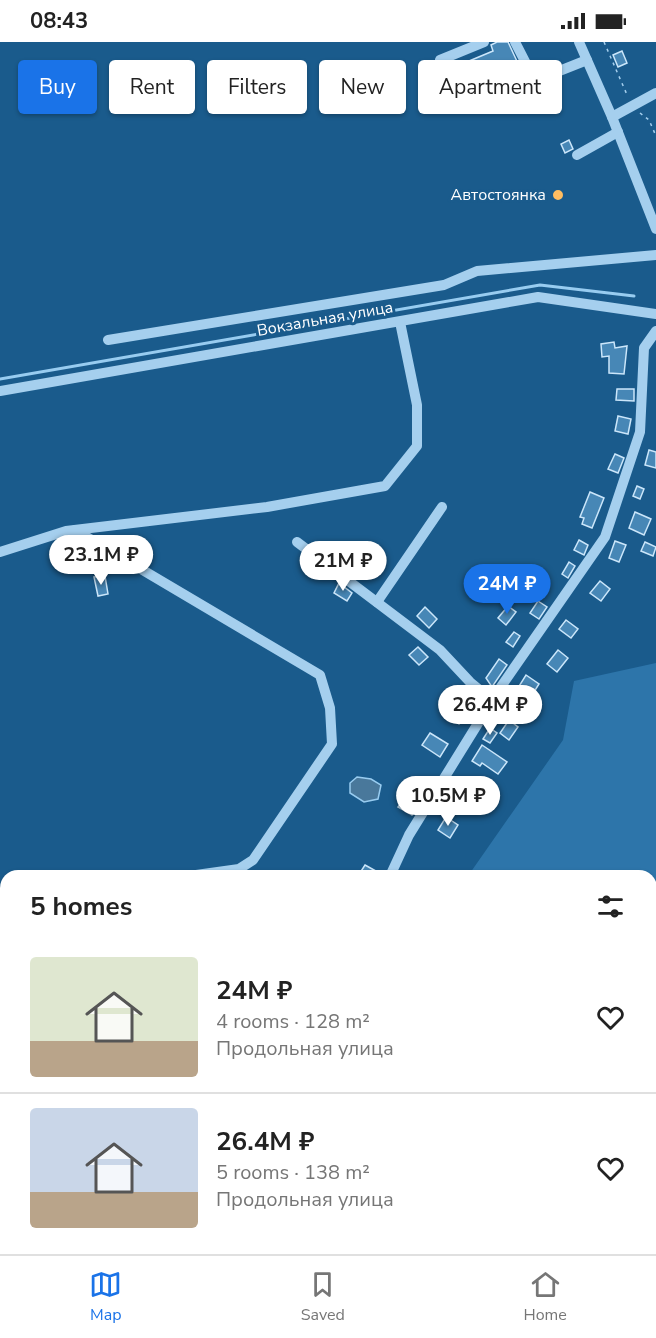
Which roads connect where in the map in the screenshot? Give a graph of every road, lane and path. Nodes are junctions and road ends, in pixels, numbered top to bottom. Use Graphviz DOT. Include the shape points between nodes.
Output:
graph roads {
  1 [pos="484,42"];
  2 [pos="515,42"];
  3 [pos="579,42"];
  4 [pos="604,42"];
  5 [pos="440,60"];
  6 [pos="524,60"];
  7 [pos="587,60"];
  8 [pos="562,70"];
  9 [pos="656,93"];
  10 [pos="632,106"];
  11 [pos="612,117"];
  12 [pos="618,132"];
  13 [pos="656,136"];
  14 [pos="577,155"];
  15 [pos="656,228"];
  16 [pos="656,255"];
  17 [pos="656,314"];
  18 [pos="400,322"];
  19 [pos="656,331"];
  20 [pos="108,340"];
  21 [pos="0,391"];
  22 [pos="442,507"];
  23 [pos="75,530"];
  24 [pos="297,542"];
  25 [pos="0,552"];
  26 [pos="377,602"];
  27 [pos="492,700"];
  28 [pos="232,870"];
  29 [pos="393,870"];
  1 -- 5 [label="street"];
  2 -- 6 [label="street"];
  3 -- 7 [label="street"];
  4 -- 10 [label="path"];
  7 -- 8 [label="street"];
  7 -- 11 [label="street"];
  9 -- 10 [label="street"];
  10 -- 11 [label="street"];
  10 -- 13 [label="path" via="649,120"];
  11 -- 12 [label="street"];
  12 -- 14 [label="street"];
  12 -- 15 [label="street"];
  16 -- 20 [label="street" via="477,271 444,285"];
  17 -- 18 [label="street, Вокзальная улица" via="538,297"];
  18 -- 21 [label="street, Вокзальная улица"];
  18 -- 23 [label="street" via="417,405 417,446 385,486 267,507"];
  19 -- 27 [label="street" via="644,348 640,432 605,537"];
  22 -- 26 [label="street"];
  23 -- 25 [label="street"];
  23 -- 28 [label="street" via="320,675 330,708 332,744 253,860"];
  24 -- 26 [label="street"];
  26 -- 27 [label="street" via="440,650"];
  27 -- 29 [label="street" via="409,835"];
}
